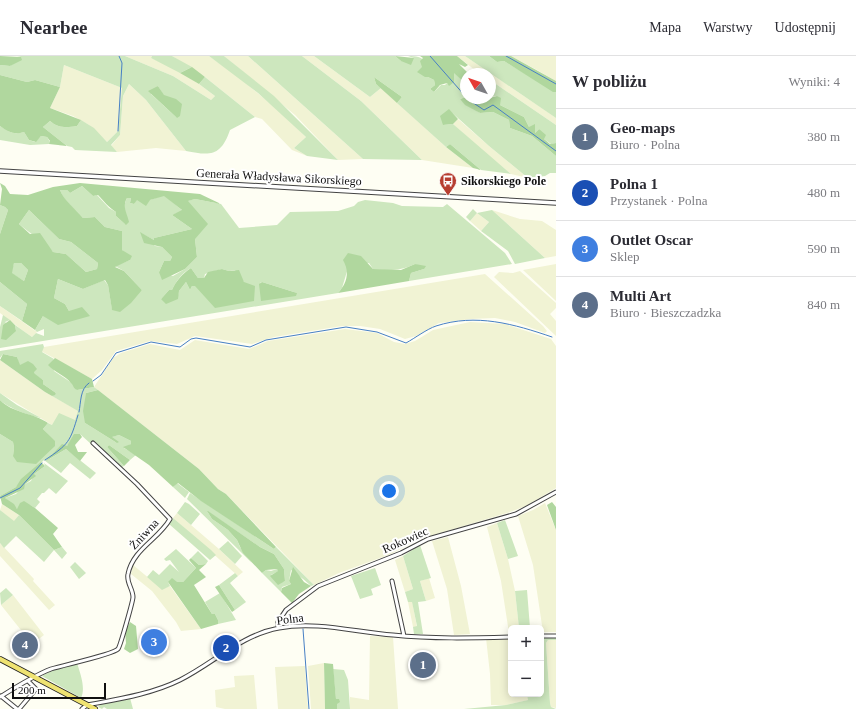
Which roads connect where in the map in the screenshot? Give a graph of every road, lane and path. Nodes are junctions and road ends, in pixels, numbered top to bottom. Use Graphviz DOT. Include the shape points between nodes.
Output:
graph roads {
  1 [pos="0,171"];
  2 [pos="556,204"];
  3 [pos="93,443"];
  4 [pos="556,492"];
  5 [pos="392,581"];
  6 [pos="278,628"];
  7 [pos="404,636"];
  8 [pos="544,636"];
  9 [pos="556,636"];
  10 [pos="508,637"];
  11 [pos="0,659"];
  12 [pos="34,677"];
  13 [pos="28,681"];
  14 [pos="1,696"];
  15 [pos="87,705"];
  16 [pos="18,709"];
  17 [pos="82,709"];
  18 [pos="95,709"];
  1 -- 2 [label="street, Generała Władysława Sikorskiego"];
  3 -- 12 [label="street, Żniwna" via="170,519 131,563 128,578 133,599 119,648 114,652 65,665"];
  4 -- 6 [label="street, Rokowiec" via="516,514 428,539 318,586 286,610 278,622"];
  5 -- 7 [label="street"];
  6 -- 7 [label="street, Polna" via="315,625"];
  6 -- 15 [label="street, Polna" via="243,640 166,687"];
  7 -- 10 [label="street, Polna"];
  8 -- 9 [label="street"];
  11 -- 12 [label="main road"];
  12 -- 13 [label="street"];
  12 -- 15 [label="main road"];
  13 -- 14 [label="street"];
  13 -- 16 [label="street" via="36,689"];
  14 -- 16 [label="street"];
  15 -- 17 [label="street"];
  15 -- 18 [label="main road"];
}
